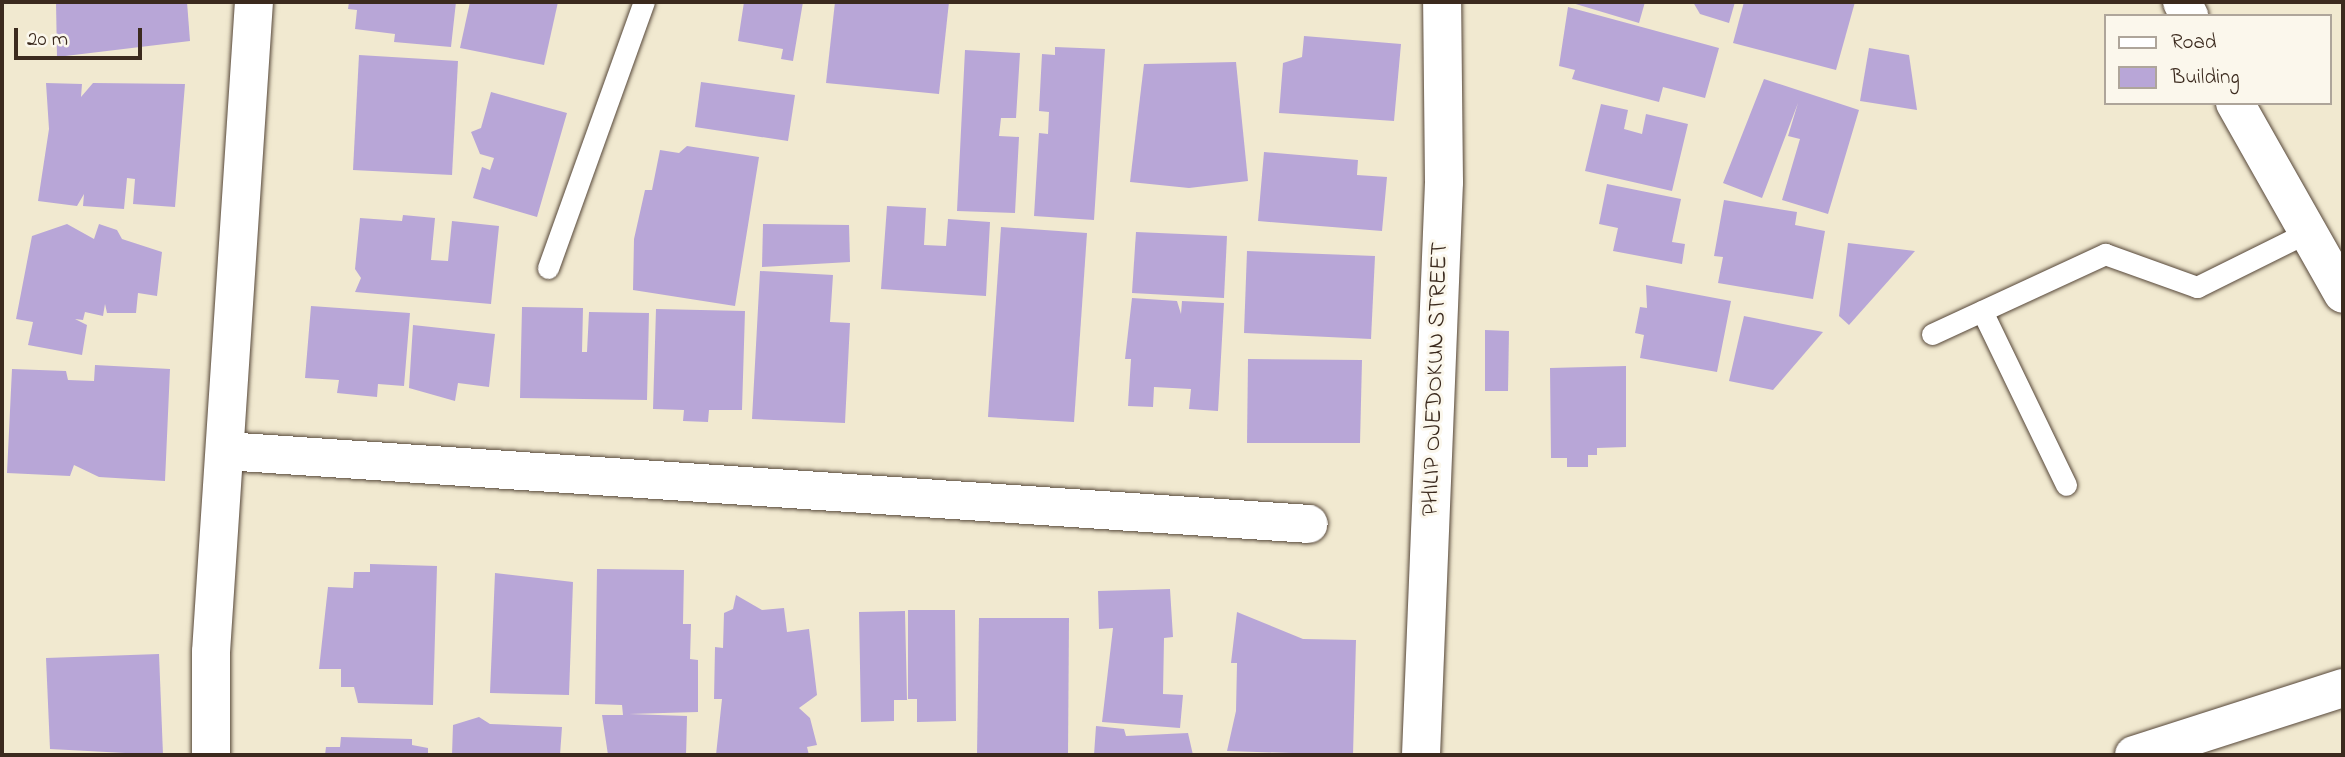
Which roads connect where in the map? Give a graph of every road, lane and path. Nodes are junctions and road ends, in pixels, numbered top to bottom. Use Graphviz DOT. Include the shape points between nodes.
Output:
graph roads {
  1 [pos="254,2"];
  2 [pos="644,2"];
  3 [pos="1442,2"];
  4 [pos="2236,105"];
  5 [pos="2308,232"];
  6 [pos="548,268"];
  7 [pos="2343,294"];
  8 [pos="1982,311"];
  9 [pos="1932,334"];
  10 [pos="225,451"];
  11 [pos="2066,485"];
  12 [pos="1308,524"];
  13 [pos="2343,688"];
  14 [pos="211,755"];
  15 [pos="1421,755"];
  16 [pos="2134,755"];
  1 -- 10 [label="street"];
  2 -- 6 [label="lane"];
  3 -- 15 [label="street, PHILIP OJEDOKUN STREET" via="1444,182"];
  4 -- 5 [label="street"];
  5 -- 7 [label="street"];
  5 -- 8 [label="lane" via="2197,287 2105,254"];
  8 -- 9 [label="lane"];
  8 -- 11 [label="lane"];
  10 -- 12 [label="street"];
  10 -- 14 [label="street"];
  13 -- 16 [label="street"];
}
